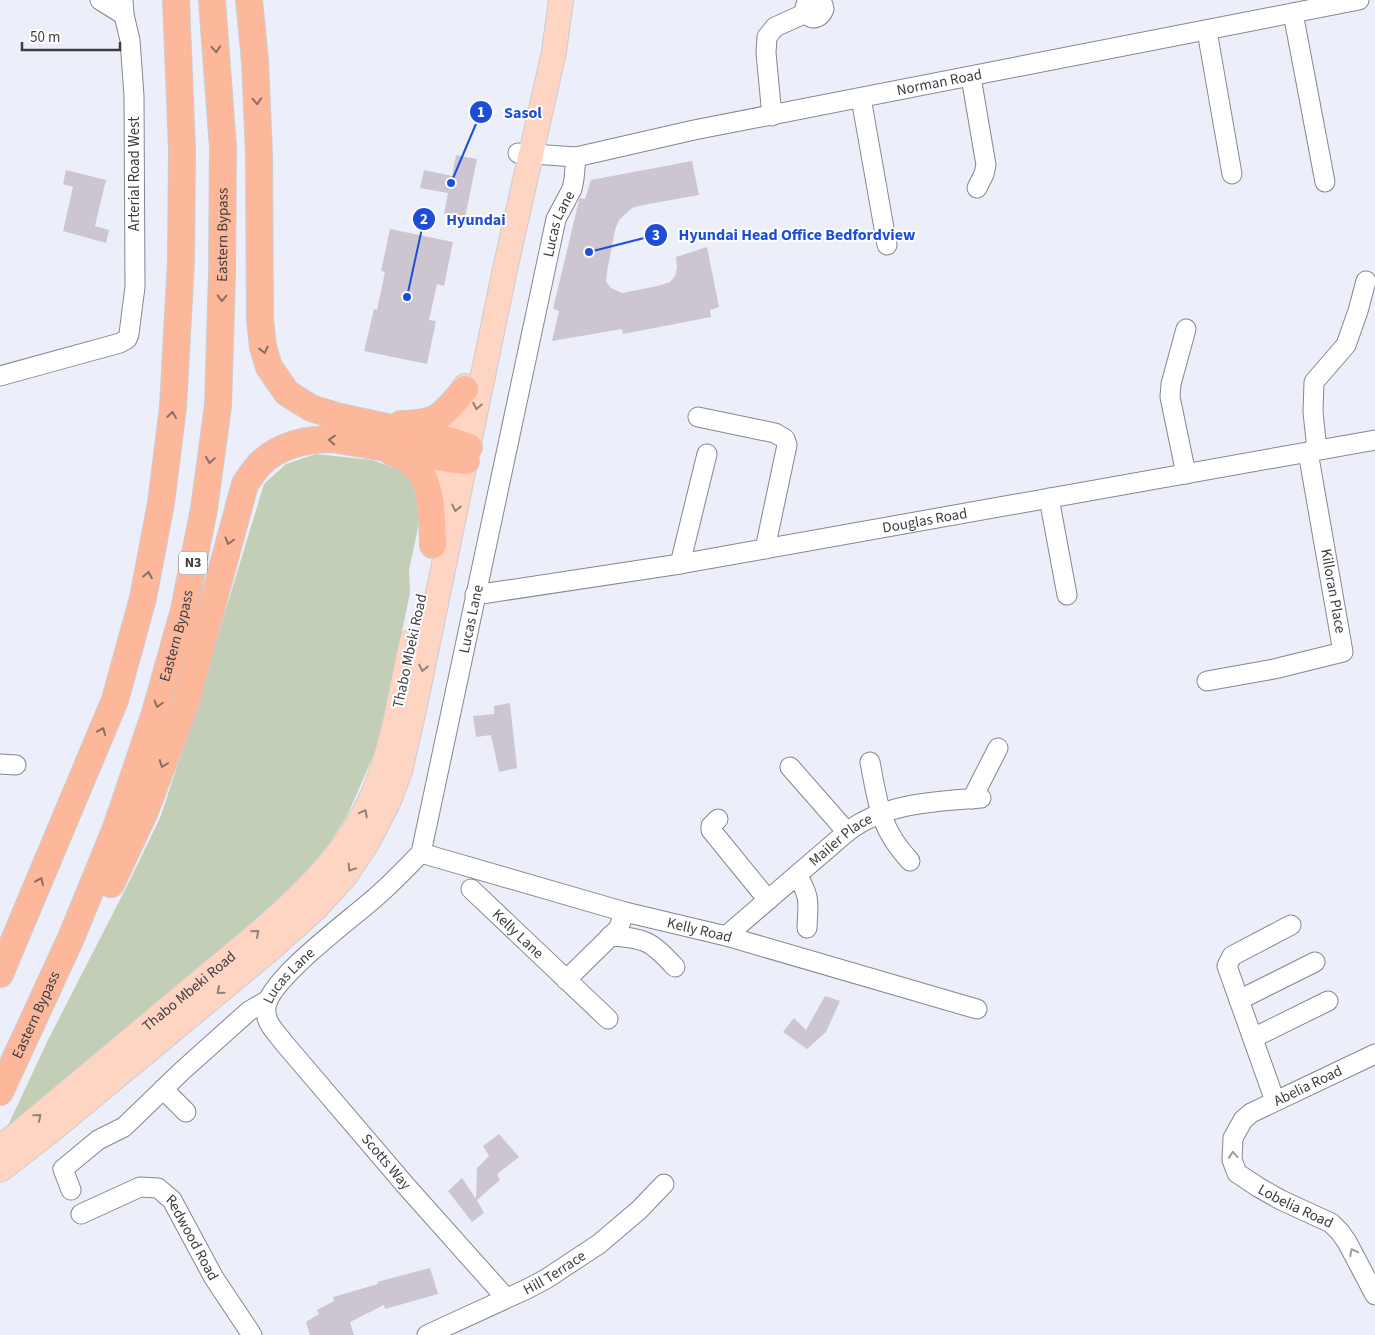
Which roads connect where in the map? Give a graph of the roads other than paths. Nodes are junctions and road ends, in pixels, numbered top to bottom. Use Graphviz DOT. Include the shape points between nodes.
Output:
graph roads {
  1 [pos="100,0"];
  2 [pos="176,0"];
  3 [pos="212,0"];
  4 [pos="249,0"];
  5 [pos="547,0"];
  6 [pos="561,0"];
  7 [pos="1359,0"];
  8 [pos="811,4"];
  9 [pos="123,7"];
  10 [pos="1292,13"];
  11 [pos="1207,31"];
  12 [pos="971,77"];
  13 [pos="861,98"];
  14 [pos="772,116"];
  15 [pos="524,154"];
  16 [pos="576,156"];
  17 [pos="1232,174"];
  18 [pos="1325,182"];
  19 [pos="977,188"];
  20 [pos="887,245"];
  21 [pos="1366,281"];
  22 [pos="1186,330"];
  23 [pos="0,376"];
  24 [pos="465,389"];
  25 [pos="698,417"];
  26 [pos="370,434"];
  27 [pos="1375,440"];
  28 [pos="1312,451"];
  29 [pos="459,452"];
  30 [pos="707,454"];
  31 [pos="1186,474"];
  32 [pos="1048,498"];
  33 [pos="433,545"];
  34 [pos="765,549"];
  35 [pos="680,564"];
  36 [pos="476,595"];
  37 [pos="1067,595"];
  38 [pos="1207,681"];
  39 [pos="998,748"];
  40 [pos="870,762"];
  41 [pos="790,767"];
  42 [pos="880,814"];
  43 [pos="718,819"];
  44 [pos="846,832"];
  45 [pos="421,854"];
  46 [pos="910,861"];
  47 [pos="796,875"];
  48 [pos="471,890"];
  49 [pos="768,900"];
  50 [pos="625,912"];
  51 [pos="25,916"];
  52 [pos="1291,924"];
  53 [pos="808,928"];
  54 [pos="610,936"];
  55 [pos="726,936"];
  56 [pos="1315,962"];
  57 [pos="0,964"];
  58 [pos="675,968"];
  59 [pos="0,974"];
  60 [pos="566,980"];
  61 [pos="268,1000"];
  62 [pos="1239,1000"];
  63 [pos="1328,1001"];
  64 [pos="977,1009"];
  65 [pos="608,1019"];
  66 [pos="269,1023"];
  67 [pos="1253,1038"];
  68 [pos="1375,1054"];
  69 [pos="5,1083"];
  70 [pos="163,1090"];
  71 [pos="1275,1101"];
  72 [pos="186,1112"];
  73 [pos="1243,1120"];
  74 [pos="0,1147"];
  75 [pos="0,1170"];
  76 [pos="664,1184"];
  77 [pos="70,1190"];
  78 [pos="82,1214"];
  79 [pos="1375,1296"];
  80 [pos="506,1298"];
  81 [pos="252,1335"];
  82 [pos="428,1335"];
  1 -- 9 [label="street"];
  51 -- 2 [label="highway, one-way" via="114,700 143,598 162,504 173,407 181,261 182,150"];
  3 -- 69 [label="highway, Eastern Bypass / N3, one-way" via="223,148 222,273 218,406 204,509 181,619 155,713 116,828"];
  4 -- 26 [label="highway, one-way" via="259,154 262,347 269,367 287,392 311,408 340,417"];
  5 -- 15 [label="main road, Thabo Mbeki Road"];
  6 -- 15 [label="main road, Thabo Mbeki Road" via="557,34"];
  7 -- 10 [label="street, Norman Road"];
  8 -- 14 [label="street" via="775,27 767,37"];
  9 -- 23 [label="street, Arterial Road West" via="130,40 134,96 135,287 129,334 120,343"];
  10 -- 11 [label="street, Norman Road"];
  10 -- 18 [label="street"];
  11 -- 12 [label="street, Norman Road"];
  11 -- 17 [label="street"];
  12 -- 13 [label="street, Norman Road"];
  12 -- 19 [label="street" via="986,165"];
  13 -- 14 [label="street, Norman Road"];
  13 -- 20 [label="street"];
  14 -- 16 [label="street, Norman Road"];
  15 -- 16 [label="street, Norman Road"];
  15 -- 24 [label="main road, Thabo Mbeki Road"];
  15 -- 29 [label="main road, Thabo Mbeki Road, one-way" via="505,269"];
  16 -- 36 [label="street, Lucas Lane" via="572,189 556,219"];
  21 -- 28 [label="street" via="1346,345 1314,382"];
  22 -- 31 [label="street" via="1170,397"];
  24 -- 26 [label="highway" via="446,411 431,421"];
  24 -- 29 [label="main road, Thabo Mbeki Road"];
  25 -- 34 [label="street" via="775,433 785,439 787,445"];
  26 -- 29 [label="highway"];
  26 -- 33 [label="highway" via="417,468 431,500"];
  26 -- 69 [label="highway, one-way" via="301,441 278,451 260,464 245,484 185,706 145,811 76,958"];
  27 -- 28 [label="street, Douglas Road"];
  28 -- 31 [label="street, Douglas Road"];
  28 -- 38 [label="street, Killoran Place" via="1343,652"];
  29 -- 33 [label="main road, Thabo Mbeki Road"];
  29 -- 75 [label="main road, Thabo Mbeki Road, one-way" via="415,706 400,771 388,803 361,852 345,876 316,908 268,951"];
  30 -- 35 [label="street"];
  31 -- 32 [label="street, Douglas Road"];
  32 -- 34 [label="street, Douglas Road"];
  32 -- 37 [label="street"];
  74 -- 33 [label="main road, Thabo Mbeki Road, one-way" via="303,892 355,828 385,763"];
  34 -- 35 [label="street, Douglas Road"];
  35 -- 36 [label="street, Douglas Road"];
  36 -- 45 [label="street, Lucas Lane"];
  39 -- 42 [label="street, Mailer Place" via="977,798 912,805"];
  40 -- 42 [label="street"];
  41 -- 44 [label="street"];
  42 -- 44 [label="street, Mailer Place"];
  42 -- 46 [label="street" via="897,847"];
  43 -- 49 [label="street" via="711,830"];
  44 -- 47 [label="street, Mailer Place"];
  45 -- 50 [label="street, Kelly Road"];
  45 -- 61 [label="street, Lucas Lane" via="376,897 321,942 275,987"];
  47 -- 49 [label="street, Mailer Place"];
  47 -- 53 [label="street" via="808,898"];
  48 -- 60 [label="street, Kelly Lane"];
  49 -- 55 [label="street, Mailer Place"];
  50 -- 54 [label="street" via="618,929"];
  50 -- 55 [label="street, Kelly Road"];
  51 -- 57 [label="highway"];
  51 -- 59 [label="highway"];
  52 -- 62 [label="street" via="1232,956 1227,966"];
  54 -- 58 [label="street" via="631,937 653,944"];
  54 -- 60 [label="street"];
  55 -- 64 [label="street, Kelly Road"];
  56 -- 62 [label="street"];
  60 -- 65 [label="street, Kelly Lane"];
  61 -- 66 [label="street, Lucas Lane" via="266,1015"];
  61 -- 70 [label="street" via="249,1012"];
  62 -- 67 [label="street"];
  63 -- 67 [label="street"];
  66 -- 80 [label="street, Scotts Way" via="407,1187"];
  67 -- 71 [label="street"];
  68 -- 71 [label="street, Abelia Road"];
  70 -- 72 [label="street"];
  70 -- 77 [label="street" via="124,1127 98,1140 63,1169"];
  71 -- 73 [label="street, Abelia Road"];
  79 -- 73 [label="street, Lobelia Road, one-way" via="1347,1242 1331,1223 1273,1196 1237,1173 1232,1160 1233,1138"];
  76 -- 80 [label="street, Hill Terrace" via="599,1244 546,1279"];
  78 -- 81 [label="street, Redwood Road" via="140,1186 158,1188 172,1200 214,1278"];
  80 -- 82 [label="street, Hill Terrace"];
}
